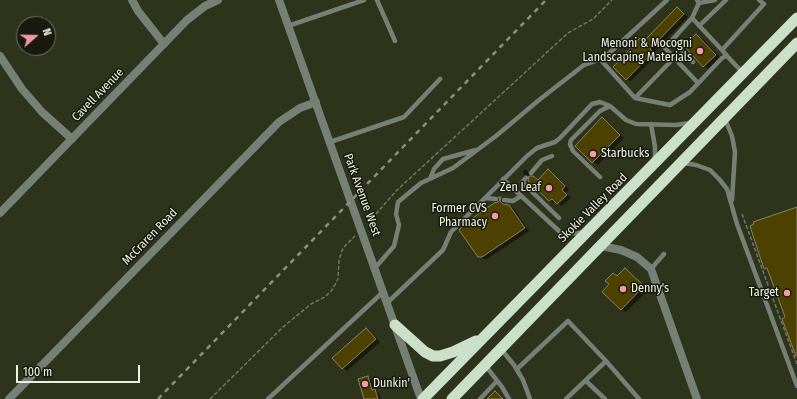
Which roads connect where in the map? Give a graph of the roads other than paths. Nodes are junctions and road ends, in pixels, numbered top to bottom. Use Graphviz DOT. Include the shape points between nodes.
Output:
graph roads {
  1 [pos="132,0"];
  2 [pos="218,0"];
  3 [pos="279,0"];
  4 [pos="364,0"];
  5 [pos="377,0"];
  6 [pos="668,0"];
  7 [pos="715,0"];
  8 [pos="726,0"];
  9 [pos="759,0"];
  10 [pos="698,2"];
  11 [pos="692,18"];
  12 [pos="797,18"];
  13 [pos="288,26"];
  14 [pos="699,26"];
  15 [pos="395,41"];
  16 [pos="672,41"];
  17 [pos="797,43"];
  18 [pos="164,44"];
  19 [pos="722,50"];
  20 [pos="0,56"];
  21 [pos="727,56"];
  22 [pos="674,58"];
  23 [pos="600,59"];
  24 [pos="693,62"];
  25 [pos="701,70"];
  26 [pos="743,73"];
  27 [pos="706,75"];
  28 [pos="440,80"];
  29 [pos="698,83"];
  30 [pos="635,98"];
  31 [pos="316,102"];
  32 [pos="610,106"];
  33 [pos="725,117"];
  34 [pos="696,122"];
  35 [pos="651,124"];
  36 [pos="72,139"];
  37 [pos="330,142"];
  38 [pos="477,150"];
  39 [pos="552,156"];
  40 [pos="681,162"];
  41 [pos="655,164"];
  42 [pos="531,173"];
  43 [pos="600,177"];
  44 [pos="526,178"];
  45 [pos="430,179"];
  46 [pos="503,179"];
  47 [pos="521,196"];
  48 [pos="485,198"];
  49 [pos="496,199"];
  50 [pos="504,200"];
  51 [pos="732,203"];
  52 [pos="0,213"];
  53 [pos="559,218"];
  54 [pos="588,231"];
  55 [pos="601,246"];
  56 [pos="664,254"];
  57 [pos="375,268"];
  58 [pos="651,269"];
  59 [pos="383,292"];
  60 [pos="387,303"];
  61 [pos="395,325"];
  62 [pos="483,337"];
  63 [pos="501,349"];
  64 [pos="606,361"];
  65 [pos="485,365"];
  66 [pos="517,369"];
  67 [pos="497,381"];
  68 [pos="586,381"];
  69 [pos="797,386"];
  70 [pos="456,398"];
  71 [pos="8,399"];
  72 [pos="268,399"];
  73 [pos="422,399"];
  74 [pos="480,399"];
  75 [pos="508,399"];
  76 [pos="530,399"];
  77 [pos="566,399"];
  78 [pos="605,399"];
  79 [pos="638,399"];
  80 [pos="697,399"];
  1 -- 18 [label="street"];
  2 -- 18 [label="street, Cavell Avenue" via="205,6 187,20"];
  3 -- 13 [label="street, Park Avenue West"];
  4 -- 13 [label="lane"];
  5 -- 15 [label="lane"];
  6 -- 23 [label="lane"];
  7 -- 10 [label="lane"];
  8 -- 14 [label="lane"];
  9 -- 19 [label="lane" via="764,4"];
  10 -- 11 [label="lane"];
  11 -- 14 [label="lane"];
  11 -- 16 [label="lane"];
  12 -- 26 [label="highway, Skokie Valley Road"];
  13 -- 31 [label="street, Park Avenue West"];
  14 -- 19 [label="lane"];
  16 -- 22 [label="lane" via="665,48"];
  16 -- 24 [label="lane"];
  17 -- 33 [label="highway"];
  18 -- 36 [label="street, Cavell Avenue"];
  19 -- 21 [label="lane"];
  20 -- 36 [label="street" via="22,90"];
  21 -- 26 [label="lane"];
  21 -- 27 [label="lane"];
  22 -- 29 [label="lane"];
  22 -- 30 [label="lane"];
  23 -- 30 [label="lane"];
  23 -- 38 [label="lane" via="584,65"];
  25 -- 27 [label="lane"];
  26 -- 34 [label="highway, Skokie Valley Road"];
  27 -- 29 [label="lane"];
  28 -- 37 [label="lane" via="404,117"];
  29 -- 30 [label="lane" via="690,92 670,105"];
  31 -- 37 [label="street, Park Avenue West"];
  31 -- 71 [label="street, McCraren Road" via="300,108 279,122"];
  32 -- 35 [label="lane" via="626,120 636,124"];
  32 -- 43 [label="lane" via="600,111 570,144 573,151"];
  32 -- 46 [label="lane" via="600,102 592,104 560,138 537,148"];
  33 -- 40 [label="highway"];
  33 -- 51 [label="lane" via="735,152"];
  34 -- 35 [label="lane" via="676,125"];
  34 -- 41 [label="highway, Skokie Valley Road"];
  35 -- 41 [label="lane"];
  36 -- 52 [label="street, Cavell Avenue"];
  37 -- 57 [label="street, Park Avenue West"];
  38 -- 45 [label="lane" via="453,168"];
  38 -- 45 [label="lane" via="443,160 434,168"];
  39 -- 42 [label="lane" via="542,160"];
  40 -- 51 [label="lane" via="710,170 727,189"];
  40 -- 55 [label="highway"];
  41 -- 54 [label="highway, Skokie Valley Road"];
  44 -- 53 [label="lane" via="522,182"];
  45 -- 57 [label="lane" via="421,183 398,202 396,214 399,225 394,246"];
  46 -- 47 [label="lane"];
  46 -- 48 [label="lane"];
  47 -- 50 [label="lane" via="513,201"];
  47 -- 54 [label="lane" via="560,232 568,234"];
  48 -- 49 [label="lane"];
  48 -- 60 [label="lane" via="450,232 443,250"];
  51 -- 69 [label="lane" via="737,224"];
  54 -- 62 [label="highway, Skokie Valley Road"];
  55 -- 58 [label="street" via="622,250 637,257"];
  55 -- 63 [label="highway"];
  56 -- 58 [label="lane"];
  57 -- 59 [label="street, Park Avenue West"];
  58 -- 80 [label="street"];
  59 -- 60 [label="street, Park Avenue West"];
  59 -- 72 [label="lane"];
  60 -- 61 [label="street, Park Avenue West"];
  61 -- 62 [label="highway" via="433,356 453,352"];
  61 -- 73 [label="street, Park Avenue West"];
  62 -- 73 [label="highway, Skokie Valley Road"];
  63 -- 65 [label="highway"];
  63 -- 66 [label="lane"];
  64 -- 66 [label="lane" via="568,321"];
  64 -- 68 [label="lane"];
  64 -- 79 [label="lane"];
  65 -- 67 [label="lane"];
  65 -- 70 [label="highway"];
  66 -- 76 [label="lane"];
  67 -- 74 [label="lane"];
  67 -- 75 [label="lane"];
  68 -- 77 [label="lane"];
  68 -- 78 [label="lane"];
}
